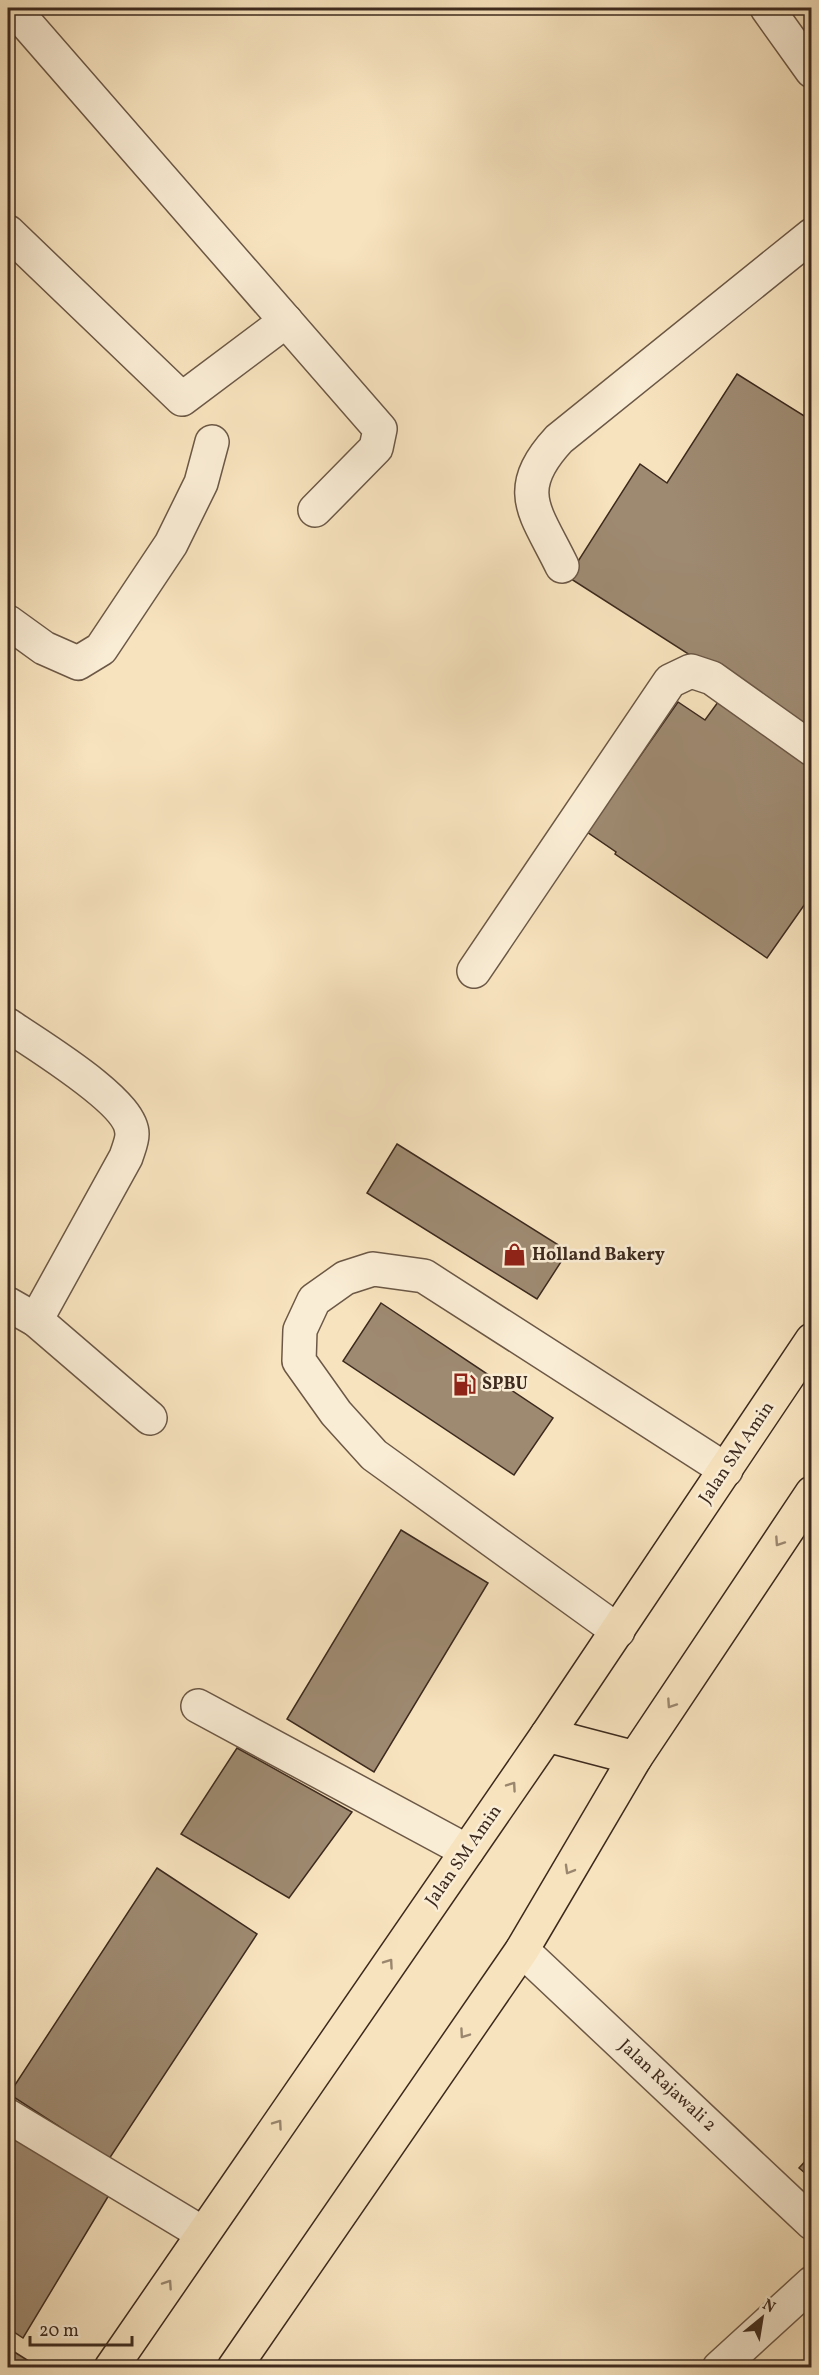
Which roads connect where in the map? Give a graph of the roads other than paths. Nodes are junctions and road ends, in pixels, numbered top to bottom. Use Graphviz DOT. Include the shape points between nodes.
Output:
graph roads {
  1 [pos="13,8"];
  2 [pos="767,8"];
  3 [pos="812,70"];
  4 [pos="8,232"];
  5 [pos="812,235"];
  6 [pos="286,321"];
  7 [pos="212,442"];
  8 [pos="315,510"];
  9 [pos="562,567"];
  10 [pos="8,622"];
  11 [pos="812,749"];
  12 [pos="474,971"];
  13 [pos="8,1025"];
  14 [pos="8,1304"];
  15 [pos="36,1320"];
  16 [pos="812,1340"];
  17 [pos="150,1418"];
  18 [pos="726,1470"];
  19 [pos="812,1493"];
  20 [pos="618,1631"];
  21 [pos="198,1706"];
  22 [pos="547,1735"];
  23 [pos="635,1758"];
  24 [pos="467,1851"];
  25 [pos="522,1950"];
  26 [pos="8,2116"];
  27 [pos="812,2223"];
  28 [pos="202,2233"];
  29 [pos="812,2283"];
  30 [pos="111,2367"];
  31 [pos="234,2367"];
  32 [pos="719,2367"];
  1 -- 6 [label="street"];
  2 -- 3 [label="street"];
  4 -- 6 [label="street" via="182,399"];
  5 -- 9 [label="street" via="614,394 550,449 537,466 531,481 532,505"];
  6 -- 8 [label="street" via="380,429 376,448"];
  7 -- 10 [label="street" via="201,483 171,544 101,649 78,663 44,648"];
  11 -- 12 [label="street" via="712,678 691,671 670,681"];
  13 -- 15 [label="street" via="105,1093 123,1111 132,1133 126,1157"];
  14 -- 15 [label="street"];
  15 -- 17 [label="street"];
  16 -- 18 [label="main road, Jalan SM Amin"];
  18 -- 20 [label="main road, Jalan SM Amin"];
  18 -- 20 [label="street" via="424,1276 373,1269 345,1278 314,1300 300,1330 299,1361 358,1438 374,1455"];
  19 -- 23 [label="main road, one-way"];
  20 -- 22 [label="main road, Jalan SM Amin"];
  21 -- 24 [label="street"];
  22 -- 23 [label="main road"];
  24 -- 22 [label="main road, Jalan SM Amin, one-way"];
  23 -- 25 [label="main road, one-way"];
  28 -- 24 [label="main road, Jalan SM Amin, one-way"];
  25 -- 27 [label="street, Jalan Rajawali 2"];
  25 -- 31 [label="main road, one-way"];
  26 -- 28 [label="street"];
  30 -- 28 [label="main road, Jalan SM Amin, one-way"];
  29 -- 32 [label="street"];
}
